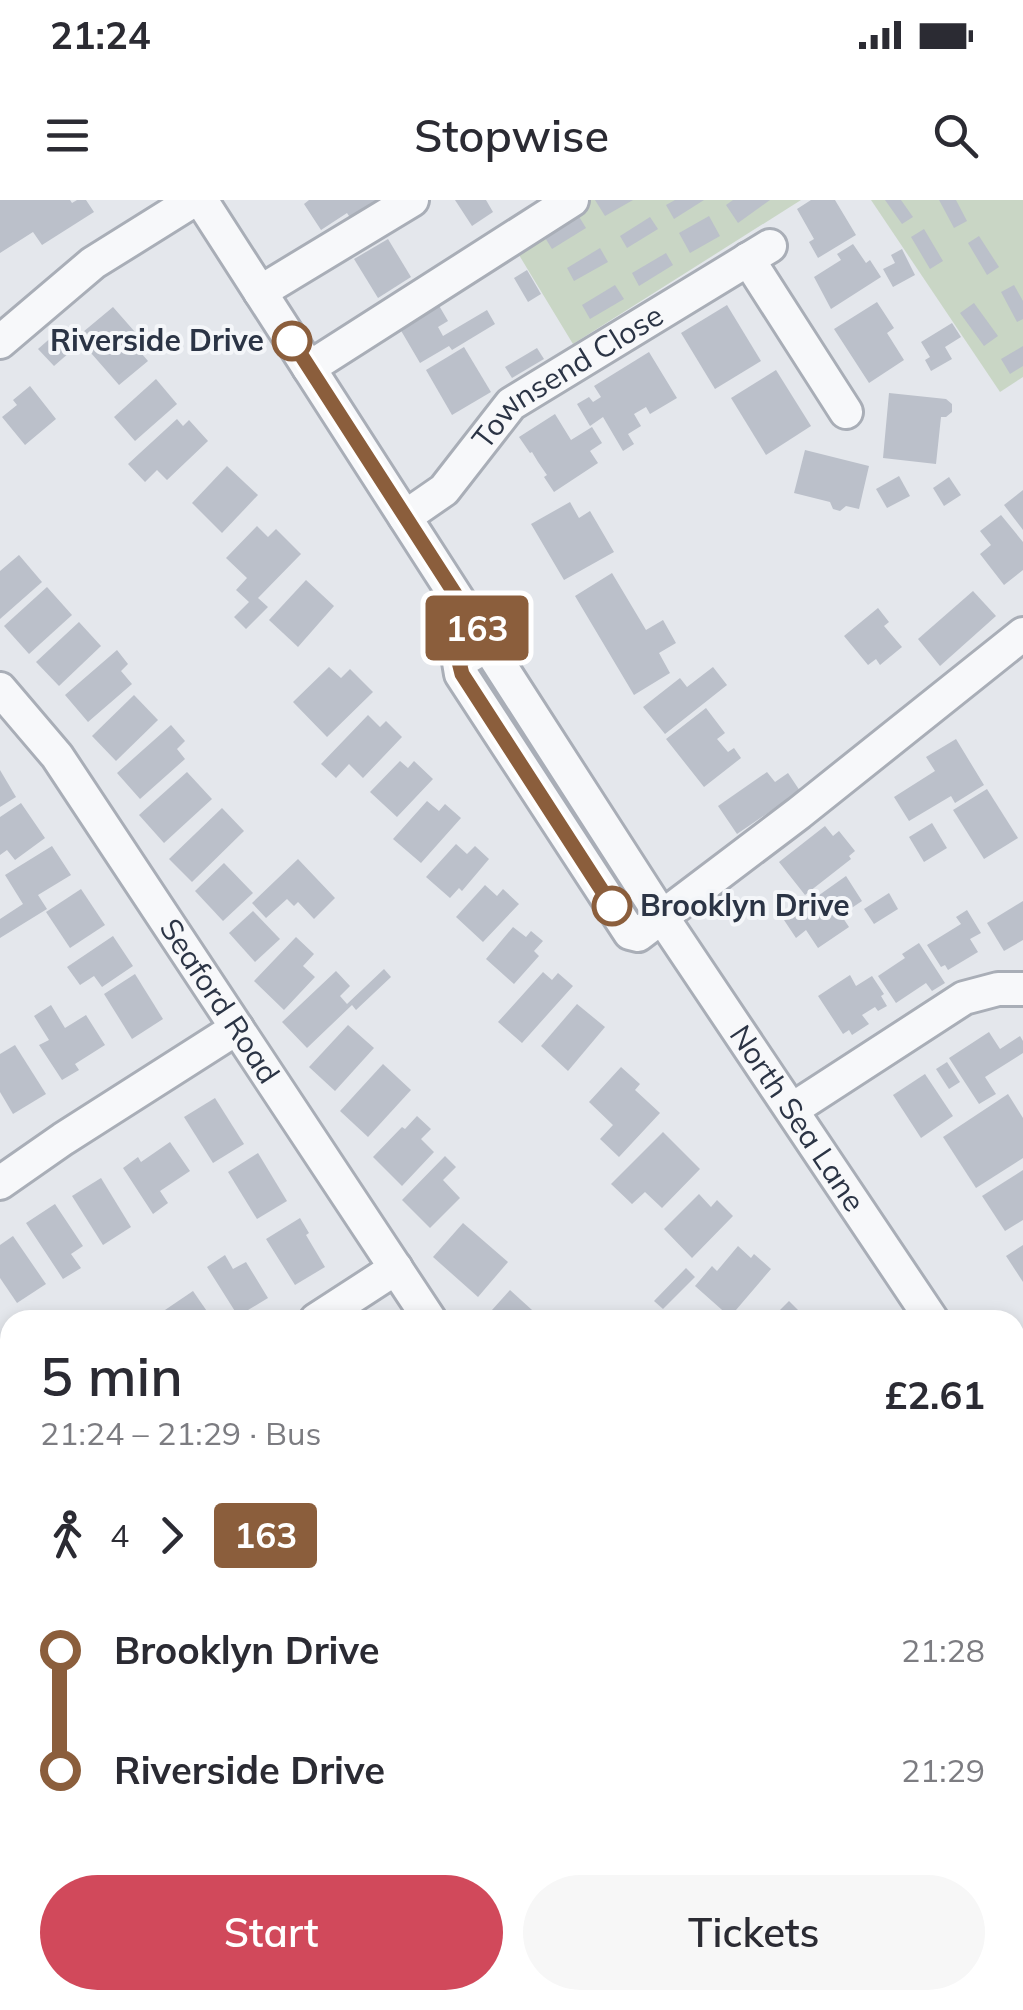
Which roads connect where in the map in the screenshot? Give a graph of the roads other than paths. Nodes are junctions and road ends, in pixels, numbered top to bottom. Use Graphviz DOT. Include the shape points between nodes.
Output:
graph roads {
  1 [pos="197,200"];
  2 [pos="412,200"];
  3 [pos="572,200"];
  4 [pos="260,292"];
  5 [pos="0,342"];
  6 [pos="310,368"];
  7 [pos="846,412"];
  8 [pos="405,517"];
  9 [pos="1023,634"];
  10 [pos="0,690"];
  11 [pos="662,916"];
  12 [pos="1023,988"];
  13 [pos="237,1028"];
  14 [pos="792,1109"];
  15 [pos="0,1183"];
  16 [pos="396,1268"];
  17 [pos="331,1310"];
  18 [pos="423,1310"];
  19 [pos="925,1310"];
  1 -- 4 [label="street, North Sea Lane"];
  1 -- 5 [label="street" via="93,263"];
  2 -- 4 [label="street"];
  3 -- 6 [label="street"];
  4 -- 6 [label="street, North Sea Lane"];
  6 -- 8 [label="street, North Sea Lane"];
  7 -- 8 [label="street, Townsend Close" via="788,322 759,252 511,404 444,490"];
  8 -- 11 [label="street, North Sea Lane"];
  9 -- 11 [label="street"];
  10 -- 13 [label="street, Seaford Road" via="57,756"];
  11 -- 14 [label="street, North Sea Lane"];
  12 -- 14 [label="street" via="964,998"];
  13 -- 15 [label="street"];
  13 -- 16 [label="street, Seaford Road"];
  14 -- 19 [label="street, North Sea Lane"];
  16 -- 17 [label="street"];
  16 -- 18 [label="street, Seaford Road"];
}
